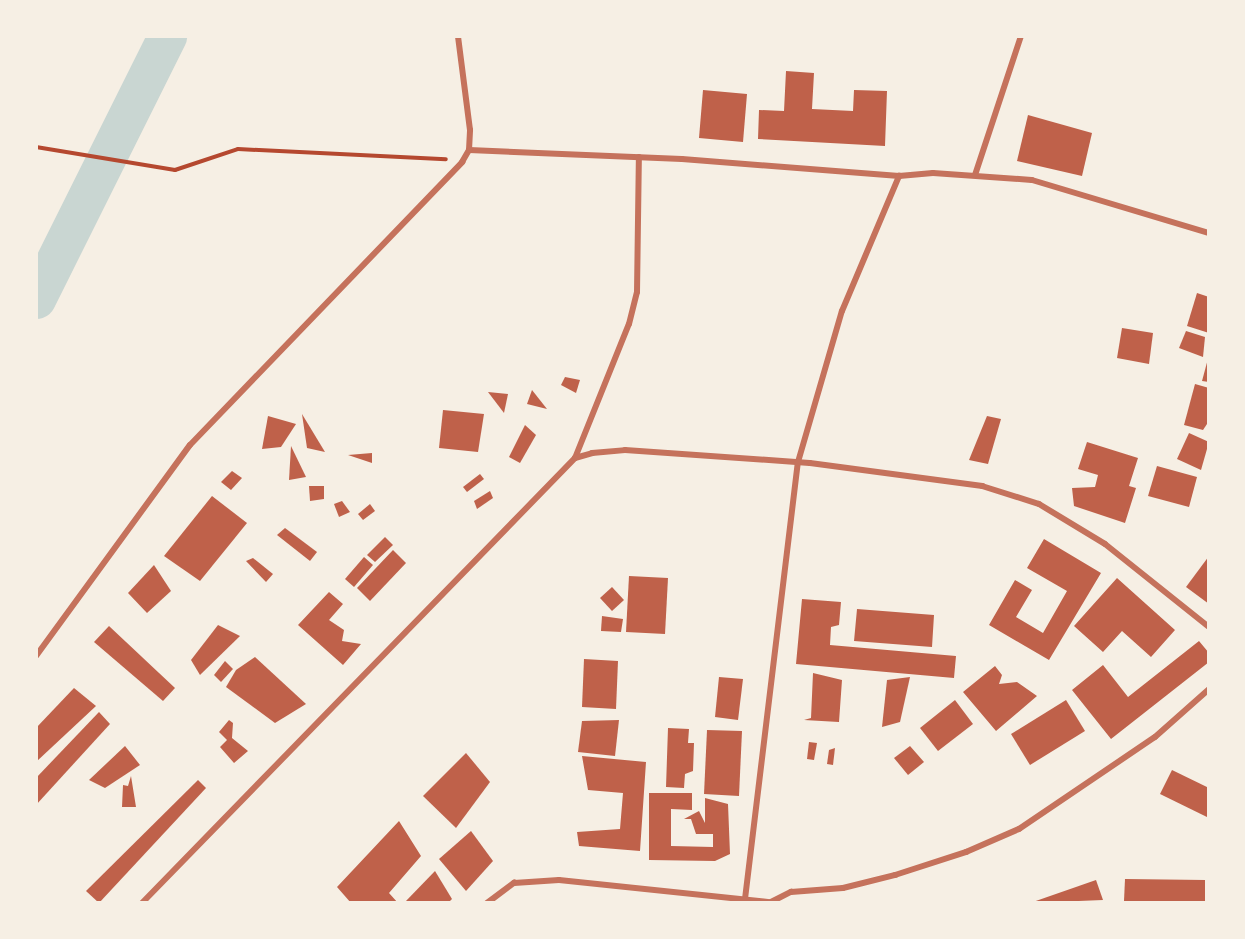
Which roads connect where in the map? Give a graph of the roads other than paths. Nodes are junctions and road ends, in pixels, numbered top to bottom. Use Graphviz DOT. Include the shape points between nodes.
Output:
graph roads {
  1 [pos="458,36"];
  2 [pos="1021,36"];
  3 [pos="469,150"];
  4 [pos="639,158"];
  5 [pos="899,176"];
  6 [pos="975,176"];
  7 [pos="1209,233"];
  8 [pos="575,458"];
  9 [pos="798,462"];
  10 [pos="1209,627"];
  11 [pos="36,656"];
  12 [pos="1209,689"];
  13 [pos="745,899"];
  14 [pos="142,903"];
  15 [pos="487,903"];
  16 [pos="770,903"];
  1 -- 3 [label="street"];
  2 -- 6 [label="street"];
  3 -- 4 [label="street"];
  3 -- 11 [label="street" via="462,162 190,445"];
  4 -- 5 [label="street"];
  4 -- 8 [label="street" via="637,292 629,324"];
  5 -- 6 [label="street"];
  5 -- 9 [label="street" via="843,311"];
  6 -- 7 [label="street" via="1032,180"];
  8 -- 9 [label="street" via="625,450"];
  8 -- 14 [label="street"];
  9 -- 10 [label="street" via="982,486 1040,504 1105,544"];
  9 -- 13 [label="street"];
  12 -- 16 [label="street" via="1155,737 1018,829 966,852 895,875 843,888 791,892"];
  13 -- 15 [label="street" via="532,880 514,883"];
  13 -- 16 [label="street"];
}
